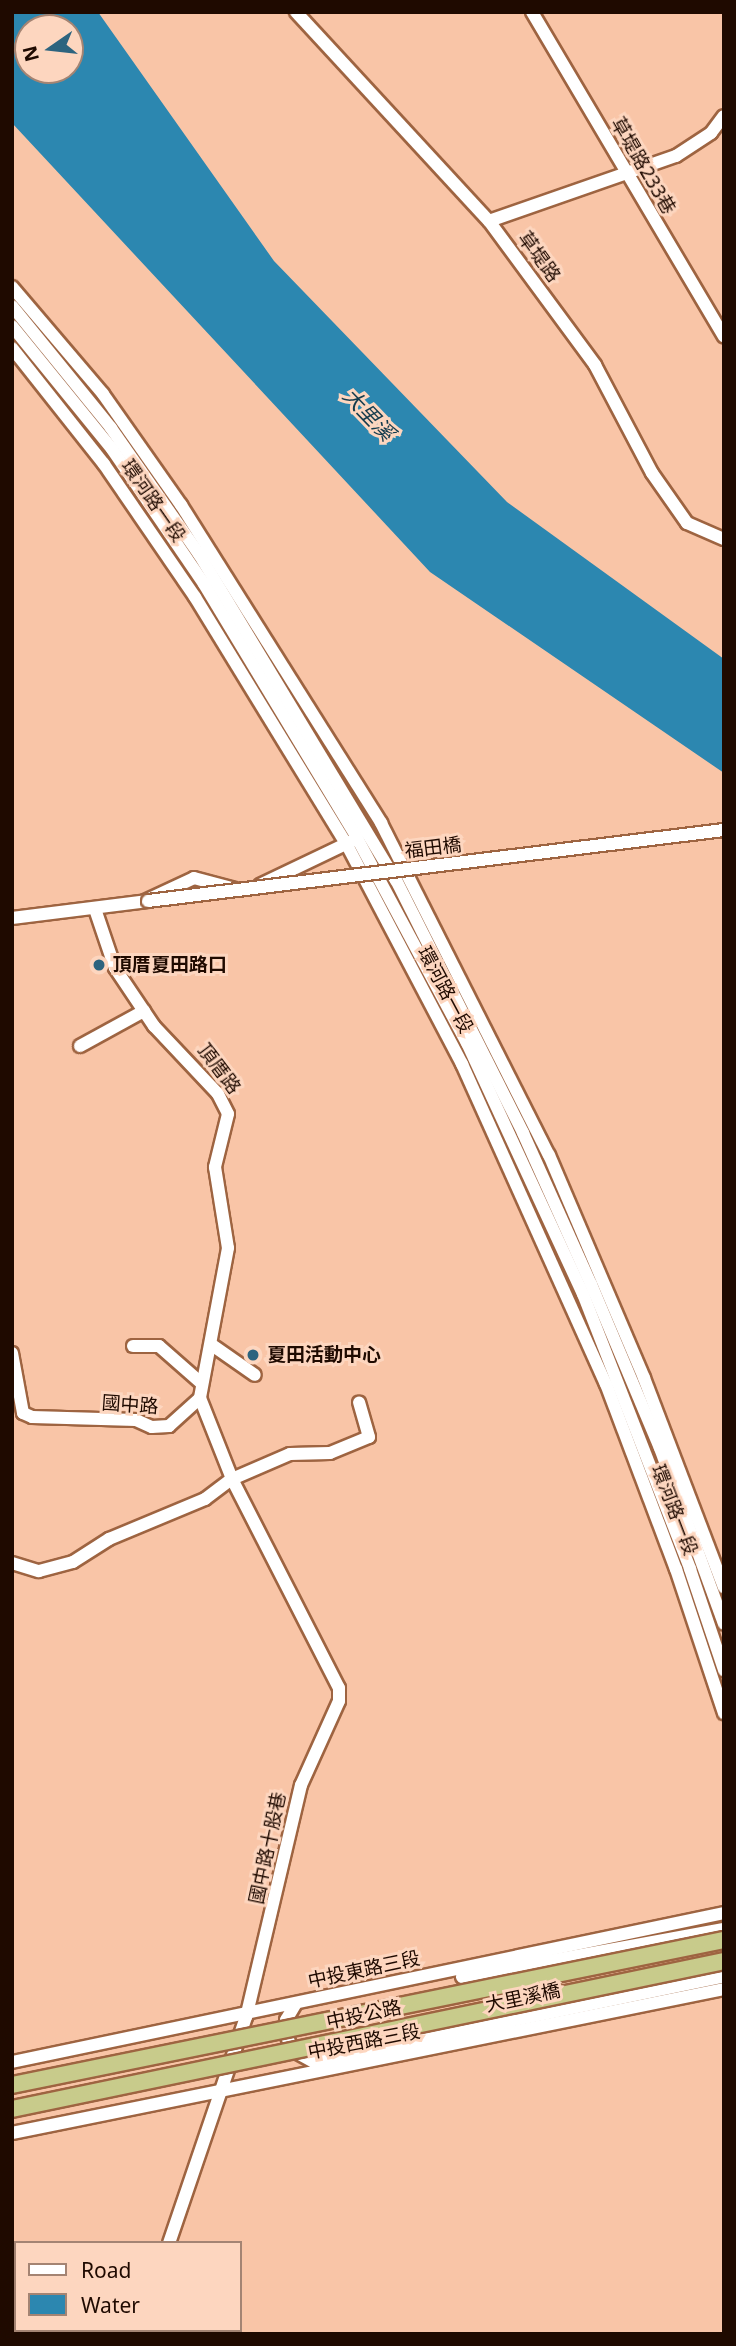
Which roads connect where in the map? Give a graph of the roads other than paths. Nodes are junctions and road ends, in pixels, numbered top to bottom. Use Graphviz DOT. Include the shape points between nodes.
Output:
graph roads {
  1 [pos="296,12"];
  2 [pos="532,12"];
  3 [pos="724,116"];
  4 [pos="625,173"];
  5 [pos="489,221"];
  6 [pos="12,287"];
  7 [pos="12,306"];
  8 [pos="12,326"];
  9 [pos="724,337"];
  10 [pos="12,348"];
  11 [pos="724,539"];
  12 [pos="381,823"];
  13 [pos="724,830"];
  14 [pos="369,831"];
  15 [pos="351,841"];
  16 [pos="146,901"];
  17 [pos="95,909"];
  18 [pos="12,918"];
  19 [pos="144,1011"];
  20 [pos="80,1046"];
  21 [pos="212,1345"];
  22 [pos="133,1346"];
  23 [pos="12,1353"];
  24 [pos="255,1375"];
  25 [pos="200,1382"];
  26 [pos="200,1398"];
  27 [pos="359,1402"];
  28 [pos="18,1417"];
  29 [pos="232,1479"];
  30 [pos="12,1563"];
  31 [pos="724,1587"];
  32 [pos="724,1624"];
  33 [pos="724,1670"];
  34 [pos="724,1713"];
  35 [pos="724,1913"];
  36 [pos="724,1930"];
  37 [pos="724,1940"];
  38 [pos="724,1961"];
  39 [pos="724,1976"];
  40 [pos="724,1989"];
  41 [pos="365,1990"];
  42 [pos="295,2005"];
  43 [pos="246,2017"];
  44 [pos="330,2059"];
  45 [pos="12,2062"];
  46 [pos="288,2076"];
  47 [pos="12,2085"];
  48 [pos="220,2092"];
  49 [pos="12,2109"];
  50 [pos="12,2133"];
  51 [pos="170,2241"];
  1 -- 5 [label="street, 草堤路"];
  2 -- 4 [label="street, 草堤路233巷"];
  3 -- 4 [label="street" via="711,133 676,156"];
  4 -- 5 [label="street"];
  4 -- 9 [label="street, 草堤路233巷"];
  5 -- 11 [label="street, 草堤路" via="595,365 652,473 687,523"];
  6 -- 12 [label="street, 環河路一段" via="103,394 173,495"];
  7 -- 14 [label="street, 環河路一段" via="111,428 199,554"];
  8 -- 15 [label="street, 環河路一段" via="112,449 197,574"];
  10 -- 15 [label="street, 環河路一段" via="149,528"];
  12 -- 14 [label="street"];
  12 -- 31 [label="street, 環河路一段" via="549,1155 639,1365"];
  13 -- 16 [label="street, 福田橋, bridge"];
  14 -- 15 [label="street"];
  14 -- 32 [label="street, 環河路一段" via="523,1133 592,1284 660,1448"];
  15 -- 16 [label="street" via="262,884 234,890 194,878"];
  15 -- 33 [label="street, 環河路一段" via="467,1043 583,1294 686,1556"];
  15 -- 34 [label="street, 環河路一段" via="462,1064 560,1278 676,1569"];
  16 -- 17 [label="street, 福田橋"];
  17 -- 18 [label="street, 福田橋"];
  17 -- 19 [label="street, 頂厝路" via="115,968"];
  19 -- 20 [label="street"];
  19 -- 21 [label="street, 頂厝路" via="218,1094 228,1114 215,1167 228,1248"];
  21 -- 24 [label="street"];
  21 -- 25 [label="street, 頂厝路"];
  22 -- 25 [label="street" via="159,1346"];
  23 -- 28 [label="street, 國中路"];
  25 -- 26 [label="street, 頂厝路"];
  26 -- 28 [label="street, 國中路" via="169,1426"];
  26 -- 29 [label="street"];
  27 -- 29 [label="street" via="369,1437 330,1453 290,1454"];
  29 -- 30 [label="street" via="205,1499 109,1539 73,1562 38,1572"];
  29 -- 43 [label="street, 國中路十股巷" via="336,1677 339,1701 302,1785"];
  35 -- 41 [label="street, 中投東路三段"];
  36 -- 41 [label="street, 大里溪橋" via="418,1985"];
  37 -- 47 [label="main road, 中投公路, bridge"];
  38 -- 49 [label="main road, 中投公路, bridge"];
  39 -- 44 [label="street, 大里溪橋"];
  40 -- 46 [label="street, 中投西路三段"];
  41 -- 42 [label="street, 中投東路三段"];
  42 -- 43 [label="street, 中投東路三段"];
  42 -- 44 [label="street" via="286,2020 292,2050 314,2062"];
  43 -- 45 [label="street, 中投東路三段"];
  43 -- 48 [label="street, 國中路十股巷"];
  44 -- 46 [label="street"];
  46 -- 48 [label="street, 中投西路三段"];
  48 -- 50 [label="street, 中投西路三段"];
  48 -- 51 [label="street, 國中路十股巷"];
}
